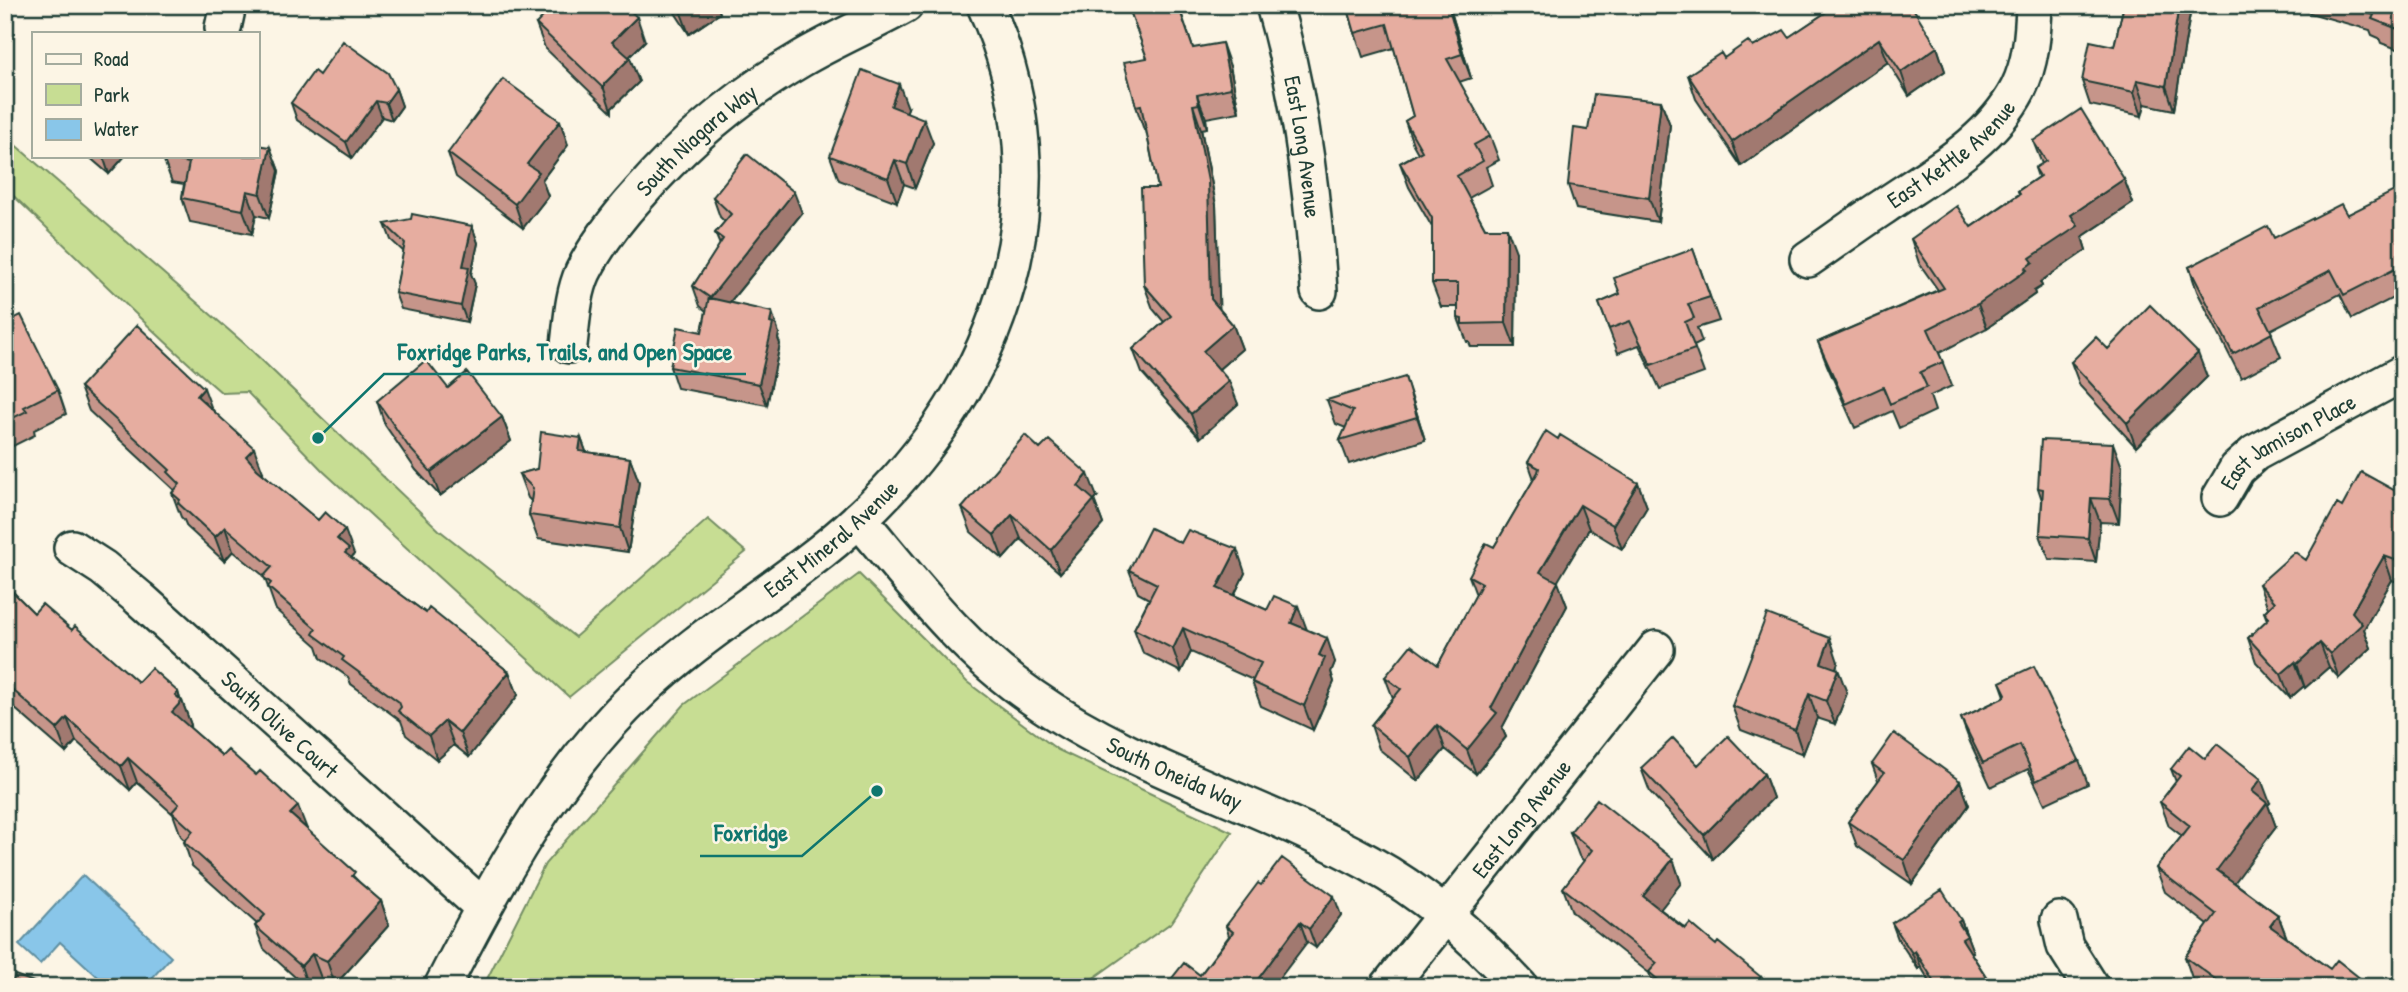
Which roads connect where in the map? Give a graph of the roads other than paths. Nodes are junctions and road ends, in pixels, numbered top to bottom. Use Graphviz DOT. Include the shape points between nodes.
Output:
graph roads {
  1 [pos="905,5"];
  2 [pos="985,5"];
  3 [pos="1274,5"];
  4 [pos="2034,5"];
  5 [pos="1808,259"];
  6 [pos="1319,291"];
  7 [pos="569,345"];
  8 [pos="2403,373"];
  9 [pos="2220,498"];
  10 [pos="859,519"];
  11 [pos="72,548"];
  12 [pos="1656,649"];
  13 [pos="483,907"];
  14 [pos="1445,915"];
  15 [pos="2059,920"];
  16 [pos="442,987"];
  17 [pos="1388,987"];
  18 [pos="1520,987"];
  19 [pos="2091,987"];
  1 -- 7 [label="street, South Niagara Way" via="766,81 663,166 625,210 583,272"];
  2 -- 10 [label="street, East Mineral Avenue" via="1004,54 1020,123 1024,170 1015,258 1003,303 965,386 915,460"];
  3 -- 6 [label="street, East Long Avenue" via="1301,121"];
  4 -- 5 [label="street, East Kettle Avenue" via="2027,64 2019,87 1993,125 1947,163"];
  8 -- 9 [label="street, East Jamison Place" via="2255,453 2237,469"];
  10 -- 13 [label="street, East Mineral Avenue" via="679,657 613,719 568,772"];
  10 -- 14 [label="street, South Oneida Way" via="932,607 1033,698 1118,747 1371,864"];
  11 -- 13 [label="street, South Olive Court" via="139,598"];
  12 -- 14 [label="street, East Long Avenue"];
  13 -- 16 [label="street, East Mineral Avenue"];
  14 -- 17 [label="street, East Long Avenue"];
  14 -- 18 [label="street, South Oneida Way"];
  15 -- 19 [label="street" via="2065,946"];
}
